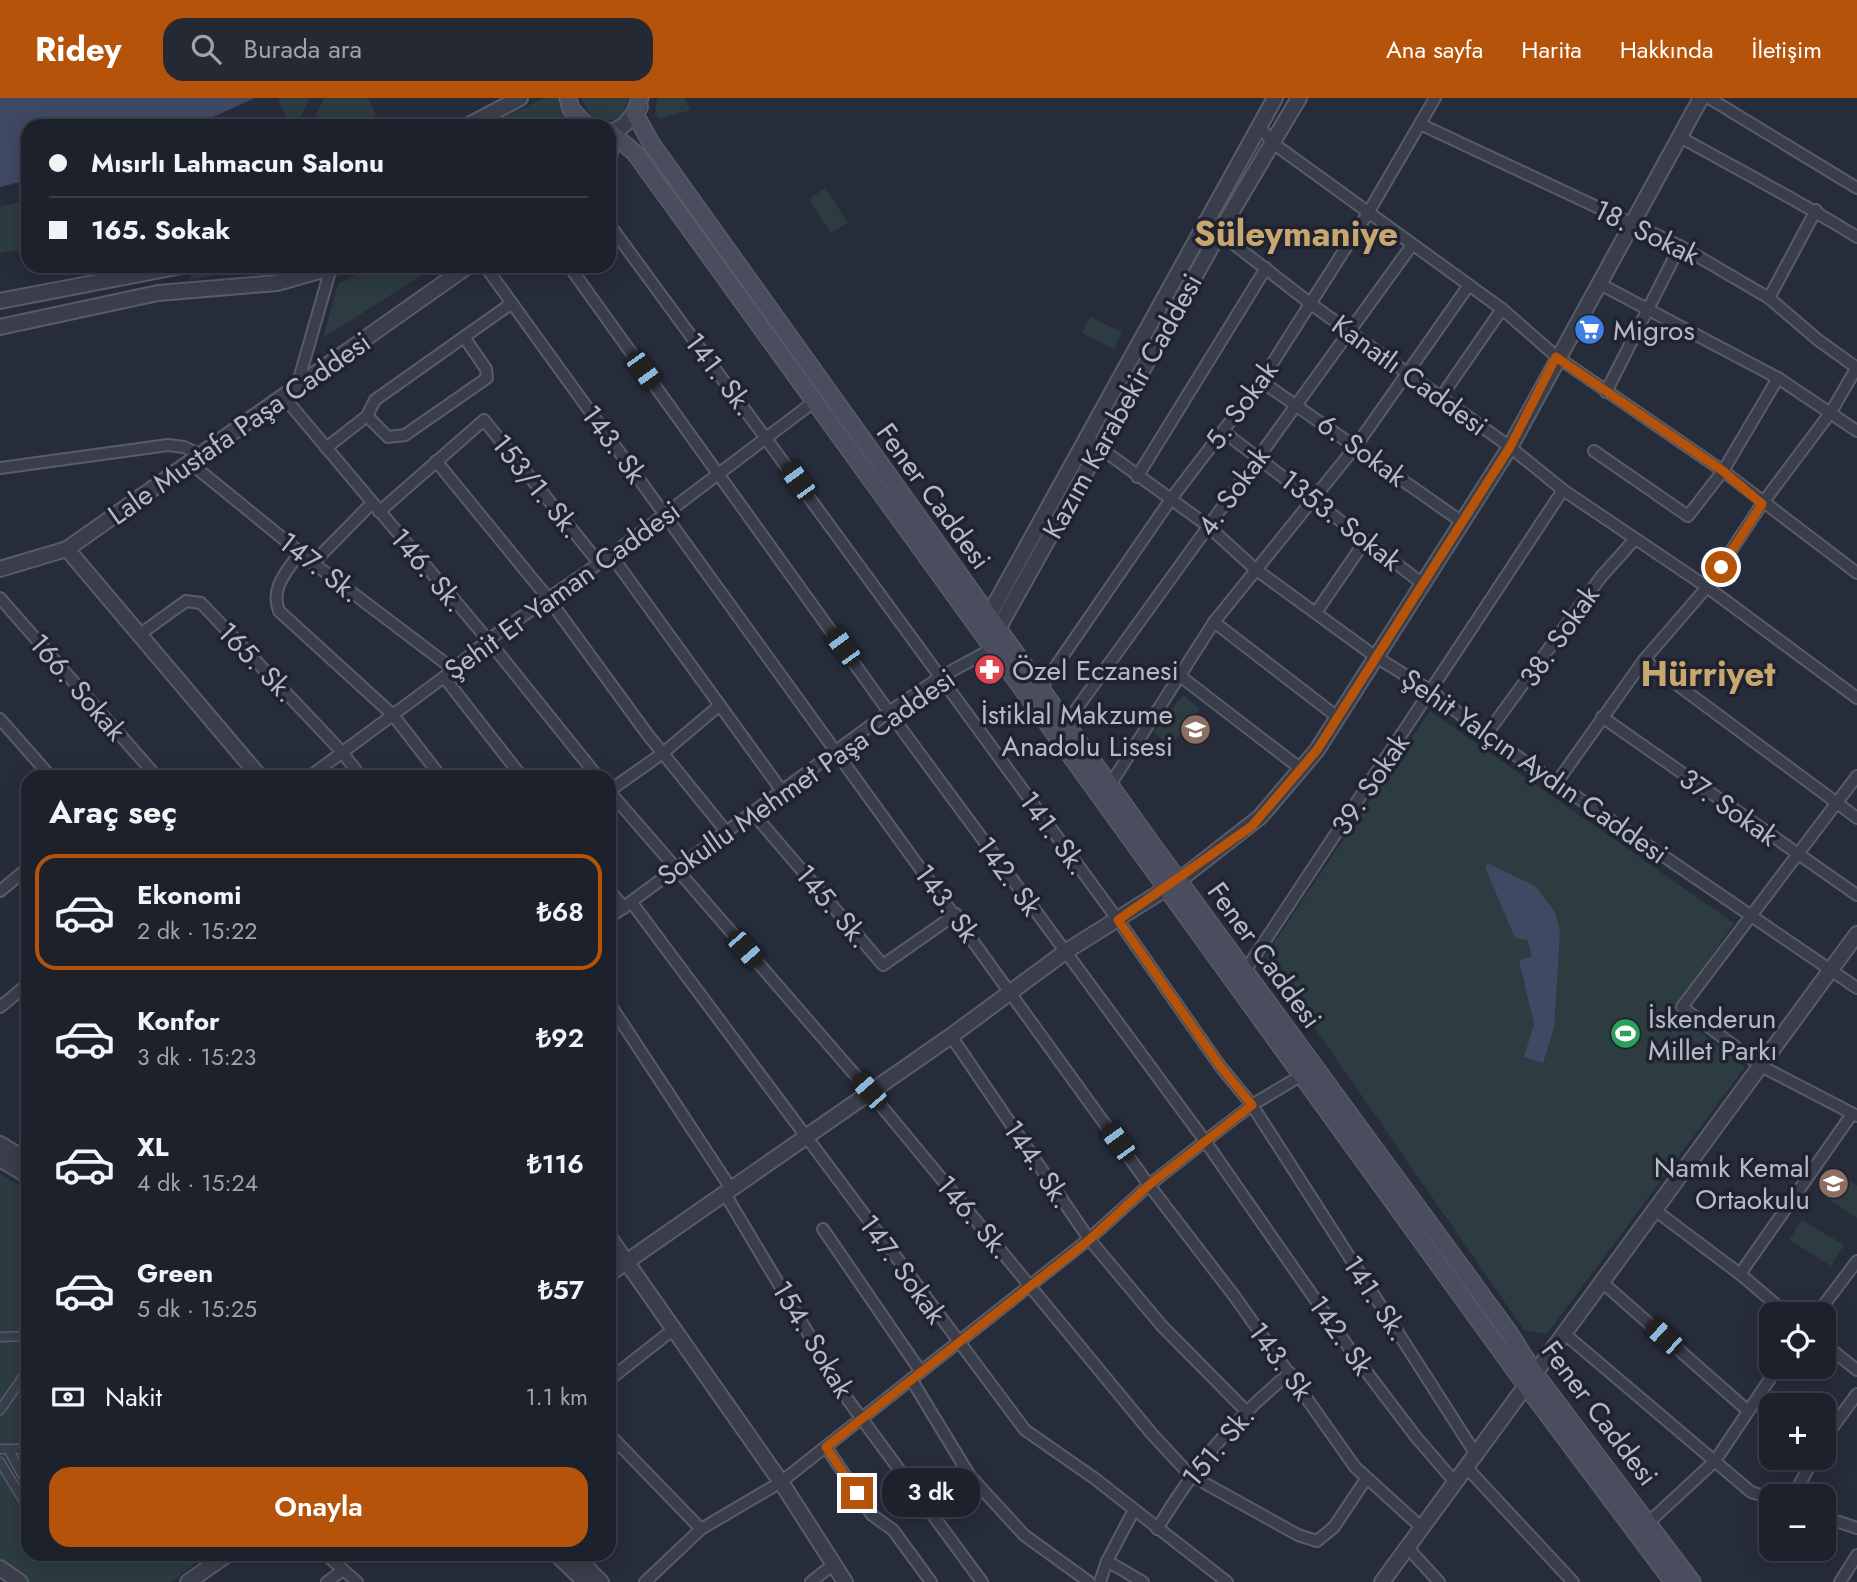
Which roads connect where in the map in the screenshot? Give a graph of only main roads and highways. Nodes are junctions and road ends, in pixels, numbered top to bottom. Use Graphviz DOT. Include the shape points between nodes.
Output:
graph roads {
  1 [pos="568,98"];
  2 [pos="640,98"];
  3 [pos="580,119"];
  4 [pos="616,139"];
  5 [pos="994,639"];
  6 [pos="1036,695"];
  7 [pos="1106,793"];
  8 [pos="1172,885"];
  9 [pos="1532,1381"];
  10 [pos="1673,1582"];
  11 [pos="1692,1582"];
  1 -- 3 [label="main road"];
  2 -- 5 [label="main road, Fener Caddesi" via="635,114 651,143 988,615"];
  4 -- 5 [label="main road, Fener Caddesi" via="635,153"];
  5 -- 6 [label="main road, Fener Caddesi"];
  6 -- 7 [label="main road, Fener Caddesi" via="1059,739"];
  6 -- 7 [label="main road, Fener Caddesi" via="1065,723"];
  7 -- 8 [label="main road, Fener Caddesi"];
  8 -- 9 [label="main road, Fener Caddesi" via="1302,1075"];
  8 -- 9 [label="main road, Fener Caddesi" via="1245,971"];
  9 -- 10 [label="main road, Fener Caddesi"];
  9 -- 11 [label="main road, Fener Caddesi"];
}
